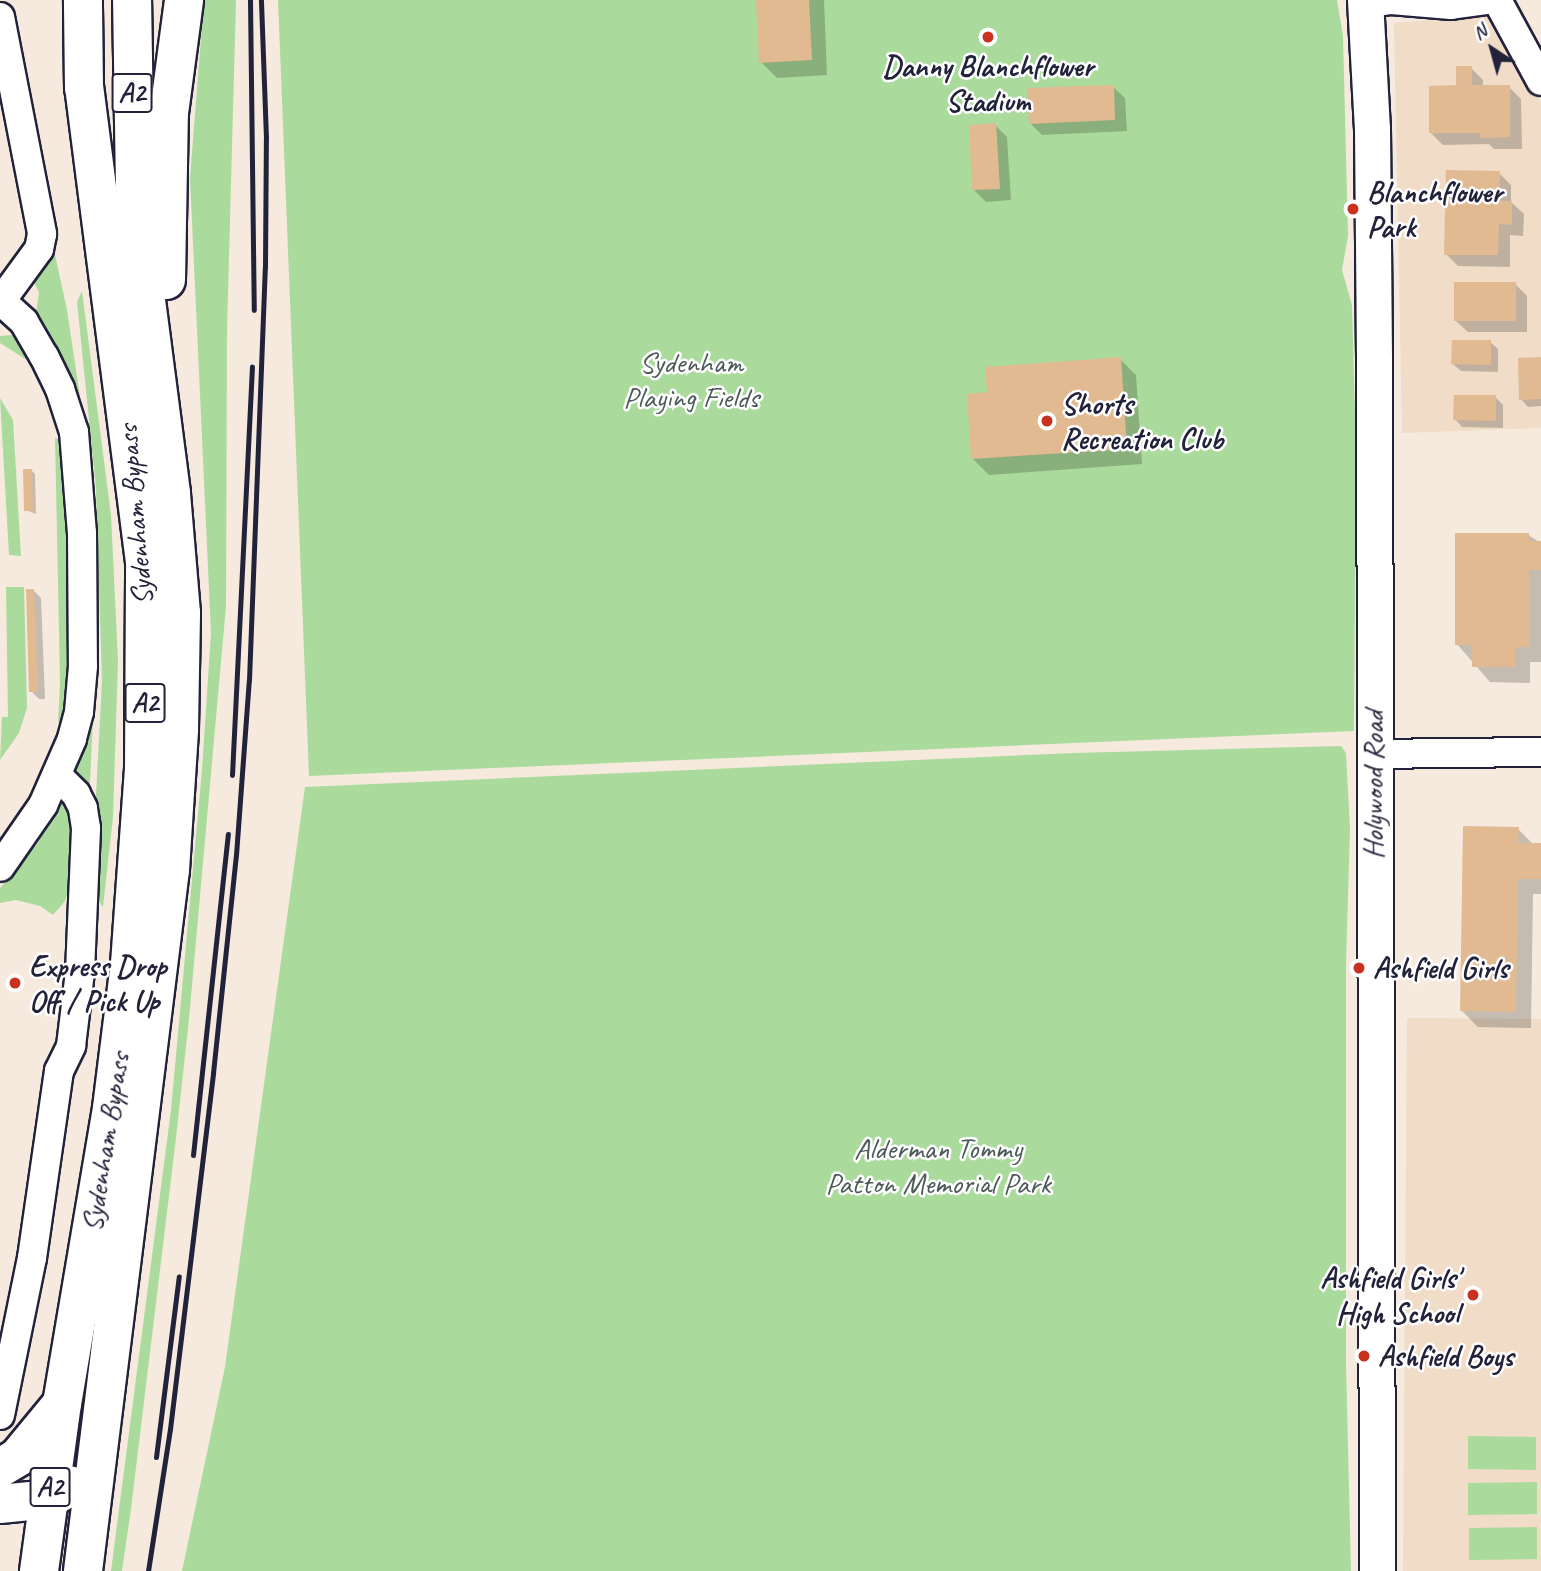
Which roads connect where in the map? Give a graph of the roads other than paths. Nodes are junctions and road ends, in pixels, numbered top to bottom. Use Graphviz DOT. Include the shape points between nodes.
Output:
graph roads {
  1 [pos="83,0"];
  2 [pos="132,0"];
  3 [pos="184,0"];
  4 [pos="1486,0"];
  5 [pos="1497,0"];
  6 [pos="1365,2"];
  7 [pos="0,17"];
  8 [pos="1541,81"];
  9 [pos="1,301"];
  10 [pos="157,377"];
  11 [pos="1541,752"];
  12 [pos="1372,754"];
  13 [pos="57,775"];
  14 [pos="0,867"];
  15 [pos="62,1404"];
  16 [pos="0,1415"];
  17 [pos="99,1438"];
  18 [pos="0,1468"];
  19 [pos="49,1499"];
  20 [pos="0,1504"];
  21 [pos="31,1571"];
  22 [pos="39,1571"];
  23 [pos="83,1571"];
  24 [pos="1377,1571"];
  1 -- 15 [label="highway, Sydenham Bypass / A2" via="84,88 145,562 144,768 130,964 112,1108"];
  2 -- 10 [label="highway, Sydenham Bypass / A2" via="135,187"];
  3 -- 10 [label="highway" via="169,113 167,323"];
  4 -- 6 [label="street" via="1451,5"];
  5 -- 8 [label="street"];
  6 -- 12 [label="main road, Holywood Road" via="1372,128"];
  7 -- 9 [label="street" via="42,234 39,249"];
  9 -- 13 [label="street" via="24,322 44,356 74,432 81,521 83,666 79,712"];
  10 -- 17 [label="highway, Sydenham Bypass / A2" via="181,613 179,729 170,870"];
  11 -- 12 [label="street"];
  12 -- 24 [label="main road, Holywood Road"];
  13 -- 14 [label="street" via="43,805"];
  13 -- 16 [label="street" via="76,794 86,828 80,972 71,1046 59,1071 25,1298"];
  15 -- 18 [label="highway" via="18,1457"];
  15 -- 19 [label="highway, Sydenham Bypass / A2"];
  17 -- 19 [label="highway" via="76,1481"];
  17 -- 23 [label="highway, Sydenham Bypass / A2"];
  19 -- 20 [label="highway"];
  19 -- 22 [label="highway, Sydenham Bypass / A2"];
  20 -- 21 [label="highway" via="20,1535"];
}
